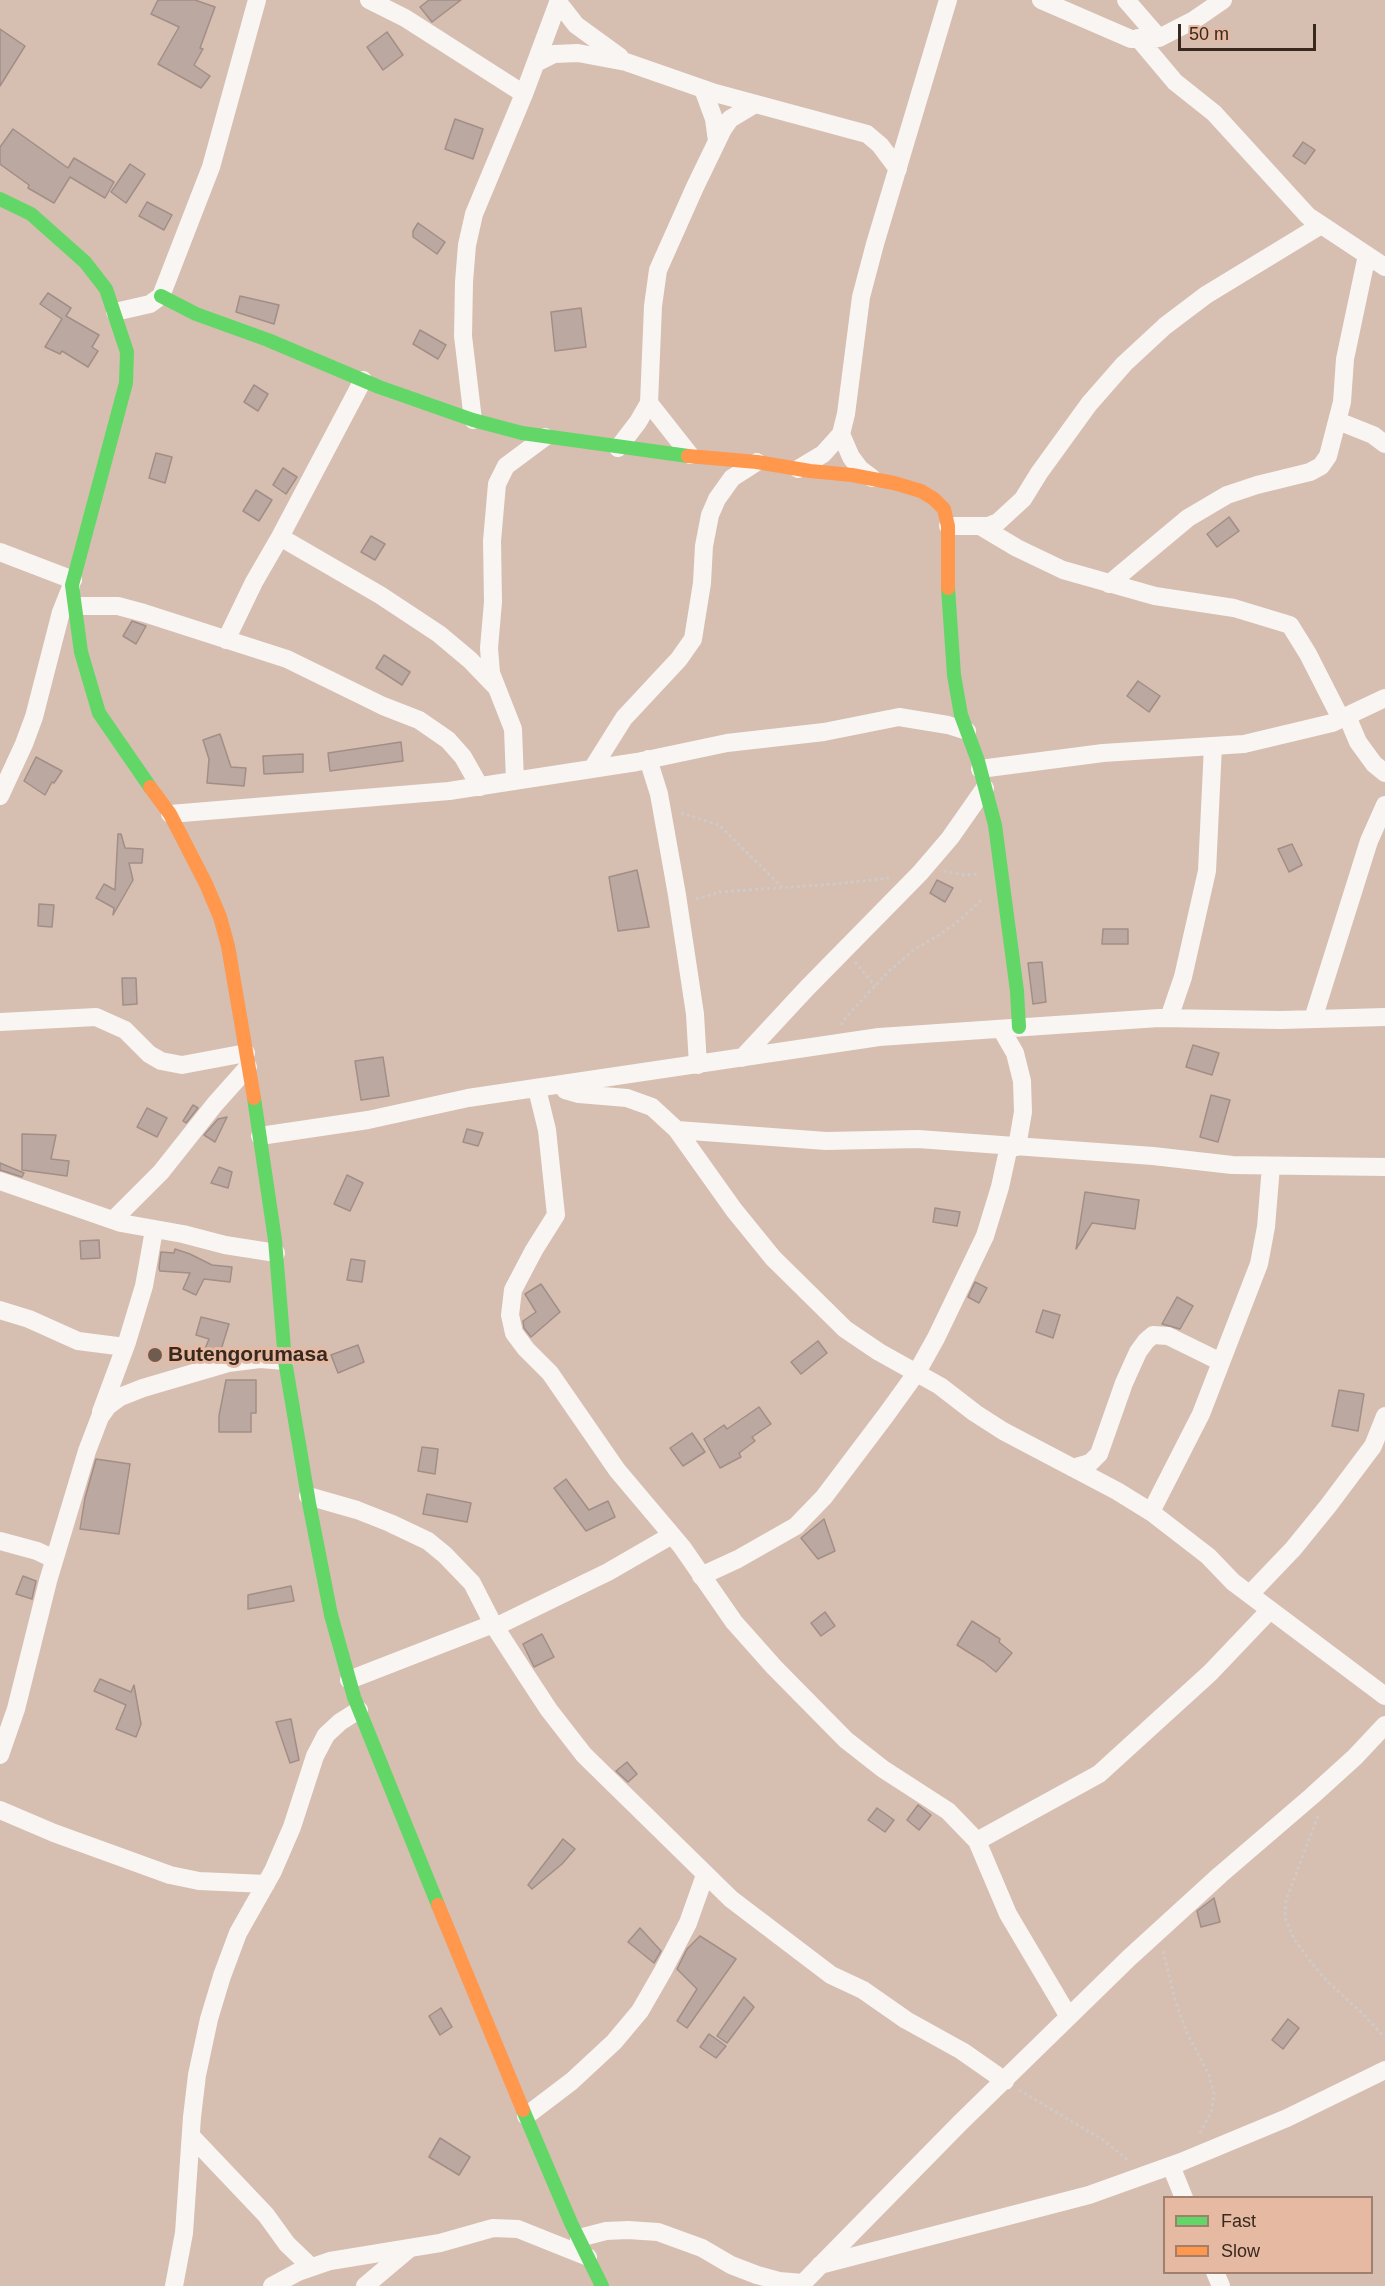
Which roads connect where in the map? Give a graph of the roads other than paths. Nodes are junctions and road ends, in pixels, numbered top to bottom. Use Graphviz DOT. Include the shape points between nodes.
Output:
graph roads {
  1 [pos="257,0"];
  2 [pos="369,0"];
  3 [pos="948,0"];
  4 [pos="1041,0"];
  5 [pos="1126,0"];
  6 [pos="1222,0"];
  7 [pos="558,1"];
  8 [pos="1138,38"];
  9 [pos="1159,38"];
  10 [pos="626,62"];
  11 [pos="536,63"];
  12 [pos="703,89"];
  13 [pos="524,94"];
  14 [pos="754,104"];
  15 [pos="717,141"];
  16 [pos="898,169"];
  17 [pos="0,199"];
  18 [pos="1321,225"];
  19 [pos="1367,255"];
  20 [pos="1385,267"];
  21 [pos="161,297"];
  22 [pos="115,312"];
  23 [pos="363,380"];
  24 [pos="649,403"];
  25 [pos="473,420"];
  26 [pos="1338,421"];
  27 [pos="841,434"];
  28 [pos="544,437"];
  29 [pos="1385,444"];
  30 [pos="618,448"];
  31 [pos="690,455"];
  32 [pos="757,462"];
  33 [pos="798,469"];
  34 [pos="873,479"];
  35 [pos="948,526"];
  36 [pos="980,526"];
  37 [pos="280,537"];
  38 [pos="0,552"];
  39 [pos="73,583"];
  40 [pos="1109,584"];
  41 [pos="75,606"];
  42 [pos="226,640"];
  43 [pos="498,690"];
  44 [pos="1385,698"];
  45 [pos="1344,718"];
  46 [pos="967,732"];
  47 [pos="1213,746"];
  48 [pos="648,759"];
  49 [pos="592,769"];
  50 [pos="980,769"];
  51 [pos="1385,773"];
  52 [pos="515,781"];
  53 [pos="480,787"];
  54 [pos="985,788"];
  55 [pos="0,796"];
  56 [pos="1385,805"];
  57 [pos="170,814"];
  58 [pos="1385,1017"];
  59 [pos="1169,1018"];
  60 [pos="1313,1019"];
  61 [pos="0,1022"];
  62 [pos="1010,1028"];
  63 [pos="742,1058"];
  64 [pos="247,1060"];
  65 [pos="698,1065"];
  66 [pos="558,1086"];
  67 [pos="537,1089"];
  68 [pos="677,1130"];
  69 [pos="260,1136"];
  70 [pos="1013,1147"];
  71 [pos="1271,1166"];
  72 [pos="1385,1167"];
  73 [pos="0,1181"];
  74 [pos="113,1220"];
  75 [pos="154,1230"];
  76 [pos="276,1253"];
  77 [pos="0,1310"];
  78 [pos="125,1347"];
  79 [pos="285,1361"];
  80 [pos="1221,1362"];
  81 [pos="917,1372"];
  82 [pos="1385,1416"];
  83 [pos="100,1417"];
  84 [pos="1073,1468"];
  85 [pos="308,1496"];
  86 [pos="1151,1512"];
  87 [pos="672,1535"];
  88 [pos="0,1541"];
  89 [pos="54,1559"];
  90 [pos="701,1576"];
  91 [pos="1250,1594"];
  92 [pos="1270,1610"];
  93 [pos="494,1625"];
  94 [pos="349,1680"];
  95 [pos="1385,1696"];
  96 [pos="359,1710"];
  97 [pos="1385,1725"];
  98 [pos="0,1755"];
  99 [pos="0,1810"];
  100 [pos="977,1841"];
  101 [pos="705,1875"];
  102 [pos="266,1884"];
  103 [pos="1069,2017"];
  104 [pos="1385,2070"];
  105 [pos="1005,2081"];
  106 [pos="526,2116"];
  107 [pos="191,2136"];
  108 [pos="1178,2163"];
  109 [pos="1184,2196"];
  110 [pos="579,2238"];
  111 [pos="411,2247"];
  112 [pos="588,2257"];
  113 [pos="820,2265"];
  114 [pos="311,2267"];
  115 [pos="802,2284"];
  116 [pos="174,2286"];
  117 [pos="272,2286"];
  118 [pos="365,2286"];
  119 [pos="602,2286"];
  1 -- 21 [label="street" via="211,167"];
  2 -- 13 [label="street" via="405,18"];
  3 -- 16 [label="street"];
  4 -- 8 [label="street" via="1131,39"];
  5 -- 9 [label="street"];
  6 -- 9 [label="street"];
  7 -- 10 [label="street" via="576,25"];
  7 -- 11 [label="street"];
  8 -- 9 [label="street"];
  8 -- 18 [label="street" via="1175,82 1214,113 1308,216"];
  10 -- 11 [label="street" via="578,52 554,54"];
  10 -- 12 [label="street"];
  11 -- 13 [label="street"];
  12 -- 14 [label="street"];
  12 -- 15 [label="street" via="714,118"];
  13 -- 25 [label="street" via="474,214 467,245 463,336"];
  14 -- 15 [label="street" via="730,119"];
  14 -- 16 [label="street" via="867,134"];
  15 -- 24 [label="street" via="658,270"];
  16 -- 27 [label="street" via="861,297"];
  17 -- 22 [label="street" via="31,214 85,262 106,289"];
  18 -- 19 [label="street"];
  18 -- 36 [label="street" via="1206,295 1166,326 1124,364 1089,404 1023,499 998,522"];
  19 -- 20 [label="street"];
  19 -- 26 [label="street" via="1345,359"];
  21 -- 22 [label="street" via="150,304"];
  21 -- 23 [label="street"];
  22 -- 39 [label="street" via="127,352 126,383"];
  23 -- 25 [label="street"];
  23 -- 37 [label="street"];
  24 -- 30 [label="street"];
  24 -- 31 [label="street"];
  25 -- 28 [label="street"];
  26 -- 29 [label="street"];
  26 -- 40 [label="street" via="1329,456 1321,466 1227,495 1188,518"];
  27 -- 33 [label="street" via="823,454"];
  27 -- 34 [label="street" via="851,457"];
  28 -- 30 [label="street"];
  28 -- 43 [label="street" via="506,466 497,484 489,648 491,673"];
  30 -- 31 [label="street"];
  31 -- 32 [label="street"];
  32 -- 33 [label="street"];
  32 -- 49 [label="street" via="732,478 710,515 693,639 624,718"];
  33 -- 34 [label="street"];
  34 -- 35 [label="street" via="934,499 944,509"];
  35 -- 36 [label="street"];
  35 -- 46 [label="street" via="954,675"];
  36 -- 40 [label="street" via="1064,570"];
  37 -- 42 [label="street"];
  37 -- 43 [label="street" via="440,634"];
  38 -- 39 [label="street"];
  39 -- 41 [label="street"];
  39 -- 55 [label="street" via="61,612 34,717"];
  40 -- 45 [label="street" via="1155,596 1234,608 1290,625"];
  41 -- 42 [label="street" via="118,606"];
  41 -- 57 [label="street" via="81,652 99,713"];
  42 -- 53 [label="street" via="287,659 419,720 448,740"];
  43 -- 52 [label="street" via="513,729"];
  44 -- 45 [label="street"];
  45 -- 47 [label="street" via="1244,744"];
  45 -- 51 [label="street" via="1374,764"];
  46 -- 48 [label="street" via="899,717"];
  46 -- 50 [label="street"];
  47 -- 50 [label="street" via="1102,753"];
  47 -- 59 [label="street" via="1208,871 1183,977"];
  48 -- 49 [label="street"];
  48 -- 65 [label="street" via="662,807 678,904 695,1014"];
  49 -- 52 [label="street"];
  50 -- 54 [label="street"];
  52 -- 53 [label="street"];
  53 -- 57 [label="street"];
  54 -- 62 [label="street" via="995,825 1017,991"];
  54 -- 63 [label="street" via="918,875"];
  56 -- 60 [label="street" via="1366,850"];
  57 -- 64 [label="street" via="220,917"];
  58 -- 60 [label="street"];
  59 -- 60 [label="street"];
  59 -- 62 [label="street"];
  61 -- 64 [label="street" via="96,1017 125,1030 161,1061 182,1065"];
  62 -- 63 [label="street" via="879,1038"];
  62 -- 70 [label="street" via="1022,1081 1023,1112"];
  63 -- 65 [label="street"];
  64 -- 69 [label="street"];
  64 -- 74 [label="street" via="161,1172"];
  65 -- 66 [label="street"];
  66 -- 67 [label="street"];
  66 -- 68 [label="street" via="579,1094 642,1102"];
  67 -- 69 [label="street"];
  67 -- 87 [label="street" via="547,1130 556,1215 513,1290 510,1315 514,1333 550,1373 616,1470"];
  68 -- 70 [label="street" via="826,1141 918,1139"];
  68 -- 81 [label="street" via="773,1258 845,1329"];
  69 -- 76 [label="street"];
  70 -- 71 [label="street"];
  70 -- 81 [label="street" via="985,1236"];
  71 -- 72 [label="street"];
  71 -- 80 [label="street" via="1259,1263"];
  73 -- 74 [label="street"];
  74 -- 75 [label="street"];
  75 -- 76 [label="street"];
  75 -- 78 [label="street" via="144,1286"];
  76 -- 79 [label="street"];
  77 -- 78 [label="street" via="78,1341"];
  78 -- 83 [label="street"];
  79 -- 83 [label="street" via="228,1363 143,1388 120,1397"];
  79 -- 85 [label="street"];
  80 -- 84 [label="street" via="1168,1336 1153,1335 1138,1352 1099,1454 1090,1463"];
  80 -- 86 [label="street" via="1201,1414"];
  81 -- 84 [label="street" via="1003,1431"];
  81 -- 90 [label="street" via="824,1497 796,1526"];
  82 -- 91 [label="street" via="1373,1446 1328,1506"];
  83 -- 89 [label="street"];
  84 -- 86 [label="street"];
  85 -- 93 [label="street" via="357,1510 428,1541 472,1583"];
  85 -- 94 [label="street" via="331,1615"];
  86 -- 91 [label="street"];
  87 -- 90 [label="street"];
  87 -- 93 [label="street" via="567,1593"];
  88 -- 89 [label="street"];
  89 -- 98 [label="street" via="16,1709"];
  90 -- 100 [label="street" via="734,1622 846,1740 948,1811"];
  91 -- 92 [label="street"];
  92 -- 95 [label="street"];
  92 -- 100 [label="street" via="1210,1672 1099,1774"];
  93 -- 94 [label="street"];
  93 -- 101 [label="street" via="549,1710 584,1755"];
  94 -- 96 [label="street"];
  96 -- 102 [label="street" via="326,1735"];
  96 -- 106 [label="street"];
  97 -- 103 [label="street" via="1355,1757 1220,1875"];
  99 -- 102 [label="street" via="170,1875 199,1881"];
  100 -- 103 [label="street" via="1008,1914"];
  101 -- 105 [label="street" via="831,1975 863,1990"];
  101 -- 106 [label="street" via="688,1923 640,2011 572,2081"];
  102 -- 107 [label="street" via="238,1933 215,1997 197,2075"];
  103 -- 105 [label="street"];
  104 -- 108 [label="street" via="1287,2118"];
  105 -- 113 [label="street"];
  106 -- 110 [label="street"];
  107 -- 114 [label="street"];
  107 -- 116 [label="street" via="184,2233"];
  108 -- 109 [label="street"];
  108 -- 113 [label="street" via="1089,2195"];
  110 -- 112 [label="street"];
  110 -- 115 [label="street" via="606,2231 658,2232 757,2275"];
  111 -- 112 [label="street" via="493,2228 518,2229"];
  111 -- 114 [label="street"];
  111 -- 118 [label="street"];
  112 -- 119 [label="street"];
  113 -- 115 [label="street"];
  114 -- 117 [label="street"];
}
